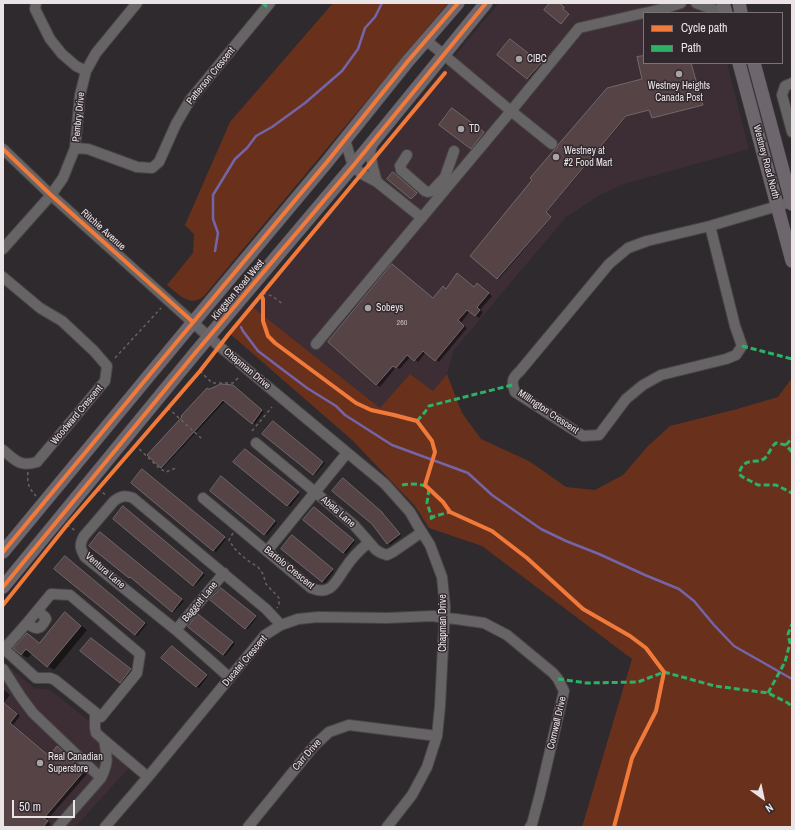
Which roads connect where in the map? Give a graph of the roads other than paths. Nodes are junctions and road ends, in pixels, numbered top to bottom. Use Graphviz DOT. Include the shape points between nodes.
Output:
graph roads {
  1 [pos="36,3"];
  2 [pos="137,3"];
  3 [pos="270,3"];
  4 [pos="458,3"];
  5 [pos="486,3"];
  6 [pos="681,3"];
  7 [pos="696,3"];
  8 [pos="648,12"];
  9 [pos="718,12"];
  10 [pos="643,13"];
  11 [pos="426,40"];
  12 [pos="444,54"];
  13 [pos="739,64"];
  14 [pos="754,64"];
  15 [pos="86,71"];
  16 [pos="792,83"];
  17 [pos="511,111"];
  18 [pos="772,131"];
  19 [pos="792,132"];
  20 [pos="758,135"];
  21 [pos="344,140"];
  22 [pos="374,141"];
  23 [pos="552,144"];
  24 [pos="75,148"];
  25 [pos="3,149"];
  26 [pos="454,151"];
  27 [pos="407,155"];
  28 [pos="353,166"];
  29 [pos="377,182"];
  30 [pos="51,195"];
  31 [pos="792,203"];
  32 [pos="777,206"];
  33 [pos="422,218"];
  34 [pos="710,226"];
  35 [pos="3,249"];
  36 [pos="792,261"];
  37 [pos="3,277"];
  38 [pos="193,322"];
  39 [pos="209,337"];
  40 [pos="316,344"];
  41 [pos="256,444"];
  42 [pos="3,450"];
  43 [pos="347,453"];
  44 [pos="315,492"];
  45 [pos="203,498"];
  46 [pos="422,532"];
  47 [pos="369,542"];
  48 [pos="267,551"];
  49 [pos="3,552"];
  50 [pos="224,573"];
  51 [pos="3,588"];
  52 [pos="445,618"];
  53 [pos="281,625"];
  54 [pos="176,630"];
  55 [pos="3,648"];
  56 [pos="3,669"];
  57 [pos="230,678"];
  58 [pos="95,712"];
  59 [pos="437,736"];
  60 [pos="104,740"];
  61 [pos="148,777"];
  62 [pos="101,778"];
  63 [pos="58,827"];
  64 [pos="105,827"];
  65 [pos="248,827"];
  66 [pos="387,827"];
  67 [pos="530,827"];
  1 -- 15 [label="street" via="35,9 50,39 67,58"];
  2 -- 15 [label="street, Pembry Drive" via="96,53"];
  3 -- 24 [label="street, Patterson Crescent" via="190,100 159,162 152,168 137,167 88,149"];
  4 -- 11 [label="main road, Kingston Road West"];
  5 -- 12 [label="main road, Kingston Road West"];
  6 -- 8 [label="street"];
  7 -- 9 [label="street"];
  10 -- 17 [label="street" via="579,28"];
  11 -- 12 [label="street"];
  11 -- 21 [label="main road, Kingston Road West"];
  12 -- 17 [label="street"];
  12 -- 22 [label="main road, Kingston Road West"];
  13 -- 20 [label="main road, Westney Road North"];
  14 -- 18 [label="main road, Westney Road North"];
  15 -- 24 [label="street, Pembry Drive" via="80,95"];
  16 -- 19 [label="street" via="785,86 782,95"];
  17 -- 23 [label="street"];
  17 -- 33 [label="street"];
  18 -- 20 [label="main road"];
  18 -- 31 [label="main road, Westney Road North"];
  20 -- 32 [label="main road, Westney Road North"];
  21 -- 28 [label="street"];
  21 -- 38 [label="main road, Kingston Road West"];
  22 -- 28 [label="main road, Kingston Road West"];
  22 -- 29 [label="street" via="370,152"];
  24 -- 30 [label="street, Pembry Drive" via="64,178"];
  25 -- 30 [label="street, Ritchie Avenue"];
  26 -- 27 [label="street" via="445,177 432,192 425,191 401,170 400,166"];
  28 -- 29 [label="street"];
  28 -- 39 [label="main road, Kingston Road West"];
  29 -- 33 [label="street"];
  30 -- 35 [label="street, Pembry Drive"];
  30 -- 38 [label="street, Ritchie Avenue"];
  31 -- 32 [label="street, Millington Crescent"];
  32 -- 34 [label="street, Millington Crescent"];
  32 -- 36 [label="main road, Westney Road North"];
  33 -- 40 [label="street"];
  34 -- 34 [label="street, Millington Crescent" via="628,248 609,264 514,376 512,385 515,392 584,436 599,435 626,399 643,384 661,375 736,355 742,346"];
  37 -- 42 [label="street, Woodward Crescent" via="40,308 62,321 94,350 107,366 105,381 37,462 22,464"];
  38 -- 39 [label="street, Ritchie Avenue"];
  38 -- 49 [label="main road, Kingston Road West"];
  39 -- 43 [label="street, Chapman Drive"];
  39 -- 51 [label="main road, Kingston Road West"];
  41 -- 44 [label="street, Abela Lane"];
  43 -- 44 [label="street"];
  43 -- 46 [label="street, Chapman Drive" via="392,491 410,512"];
  44 -- 47 [label="street, Abela Lane" via="354,525"];
  44 -- 48 [label="street"];
  45 -- 48 [label="street, Bartolo Crescent"];
  46 -- 47 [label="street, Abela Lane" via="386,555 376,550"];
  46 -- 52 [label="street, Chapman Drive" via="430,545 442,577"];
  47 -- 48 [label="street, Bartolo Crescent" via="346,566 339,580 327,590 320,591 311,588"];
  50 -- 53 [label="street, Ventura Lane" via="271,609"];
  50 -- 54 [label="street, Baggott Lane"];
  50 -- 54 [label="street, Ventura Lane" via="133,498 126,496 114,501 84,536 81,548 85,557"];
  52 -- 53 [label="street, Ducatel Crescent" via="318,617 298,619"];
  52 -- 59 [label="street, Chapman Drive"];
  52 -- 67 [label="street, Cornwall Drive" via="484,623 507,635 553,673 564,691"];
  53 -- 57 [label="street, Ducatel Crescent" via="265,635"];
  54 -- 57 [label="street, Ventura Lane"];
  55 -- 58 [label="street" via="36,678 55,680"];
  55 -- 58 [label="street" via="27,623 36,629 40,628 46,619 38,611 51,594 70,595 140,654 137,673 101,717"];
  56 -- 62 [label="street" via="33,713"];
  57 -- 61 [label="street, Ducatel Crescent"];
  58 -- 60 [label="street" via="96,733"];
  59 -- 65 [label="street, Carr Drive" via="349,725 329,732 314,746"];
  59 -- 66 [label="street, Chapman Drive" via="427,767 412,795"];
  60 -- 61 [label="street"];
  60 -- 62 [label="street" via="107,764"];
  61 -- 64 [label="street, Ducatel Crescent"];
  62 -- 63 [label="street"];
}
